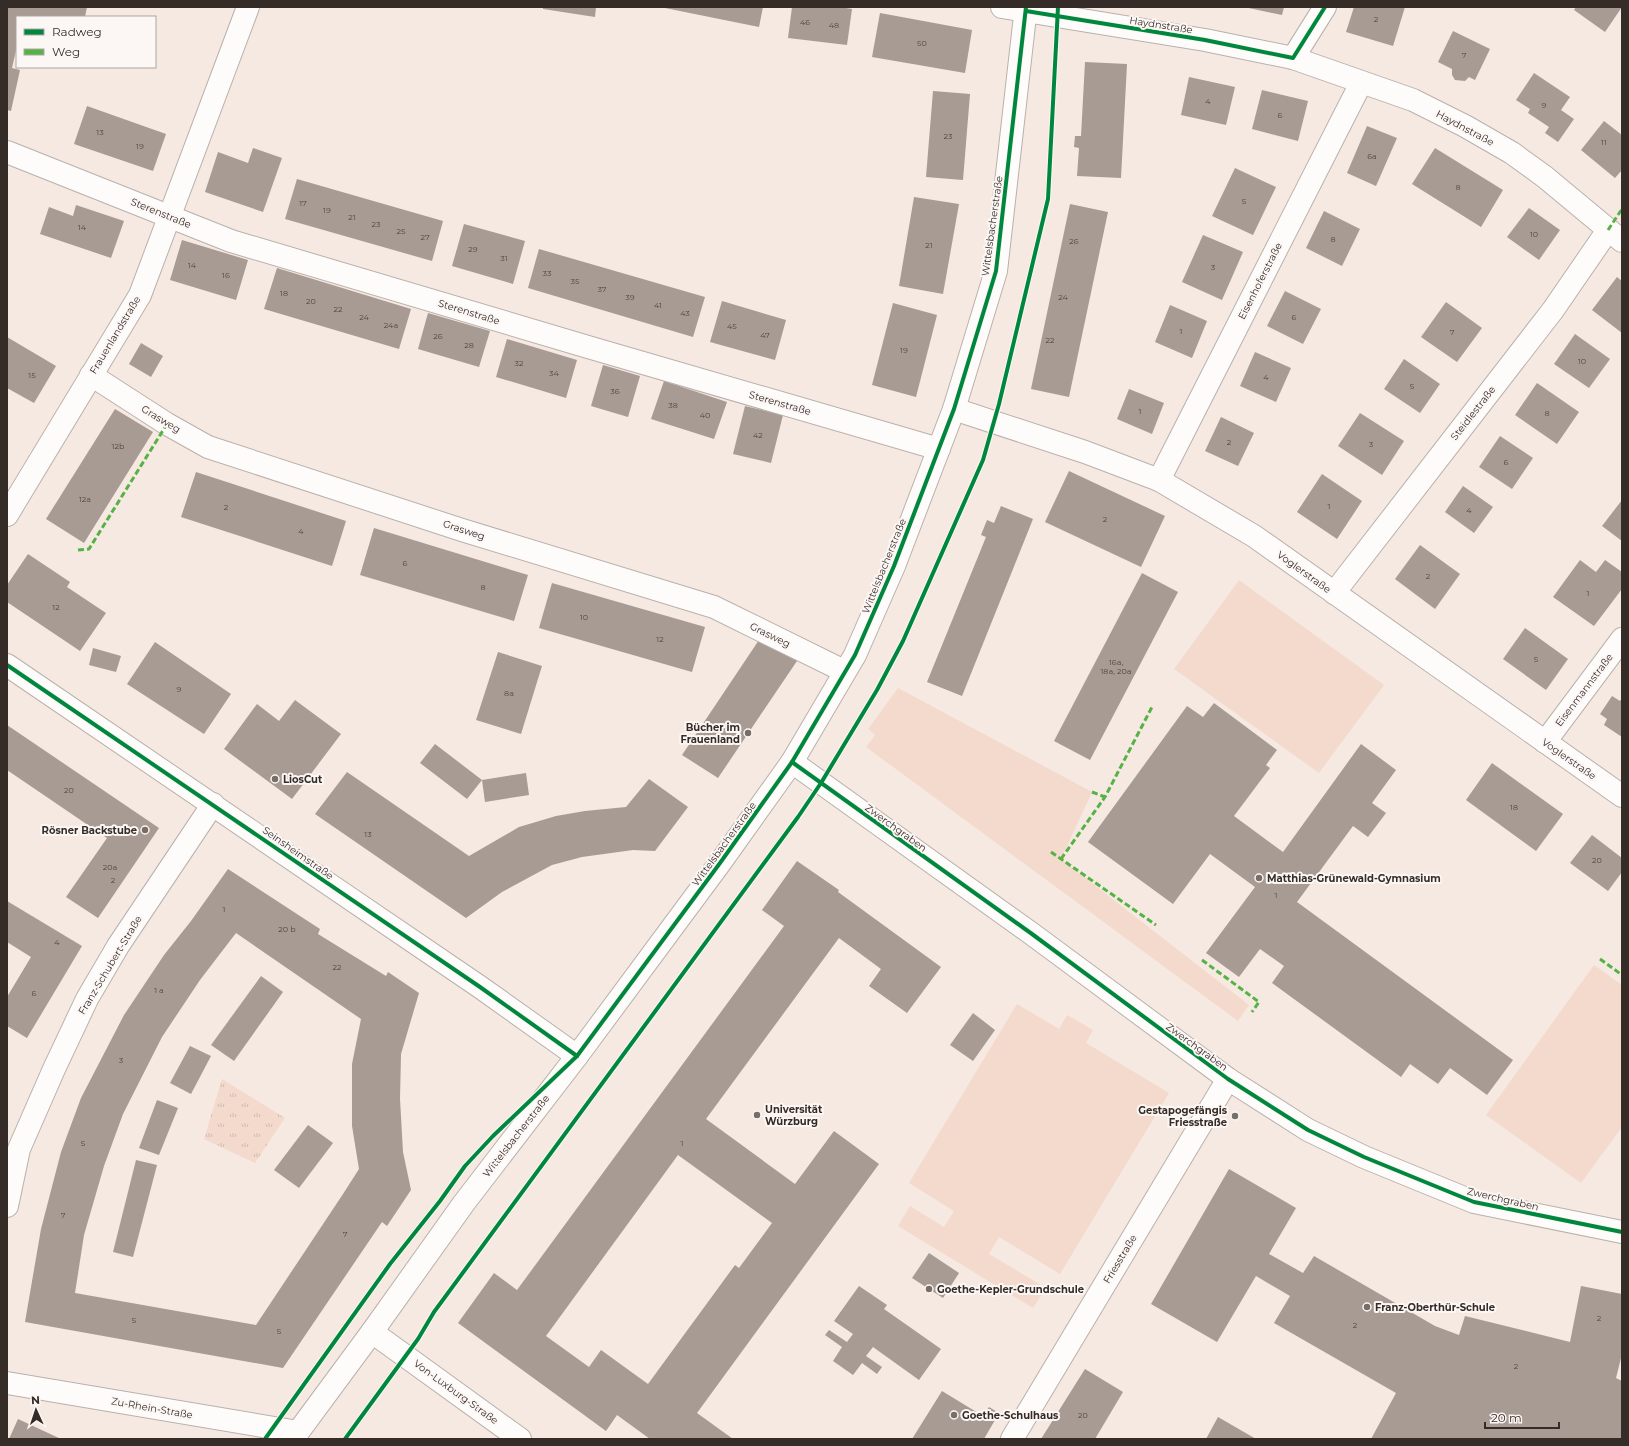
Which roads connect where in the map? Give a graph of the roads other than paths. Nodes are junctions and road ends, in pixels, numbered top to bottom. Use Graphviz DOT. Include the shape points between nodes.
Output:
graph roads {
  1 [pos="248,7"];
  2 [pos="1002,7"];
  3 [pos="1325,7"];
  4 [pos="1026,9"];
  5 [pos="1293,58"];
  6 [pos="1361,83"];
  7 [pos="7,152"];
  8 [pos="170,217"];
  9 [pos="1615,235"];
  10 [pos="91,375"];
  11 [pos="954,409"];
  12 [pos="939,449"];
  13 [pos="1159,480"];
  14 [pos="7,515"];
  15 [pos="1334,593"];
  16 [pos="1622,639"];
  17 [pos="7,665"];
  18 [pos="844,672"];
  19 [pos="1546,742"];
  20 [pos="792,762"];
  21 [pos="1622,796"];
  22 [pos="213,804"];
  23 [pos="577,1056"];
  24 [pos="1228,1079"];
  25 [pos="7,1206"];
  26 [pos="1622,1232"];
  27 [pos="372,1332"];
  28 [pos="7,1383"];
  29 [pos="295,1436"];
  30 [pos="520,1439"];
  31 [pos="1012,1439"];
  1 -- 8 [label="street, Frauenlandstraße"];
  2 -- 4 [label="street, Haydnstraße"];
  3 -- 5 [label="street"];
  4 -- 5 [label="street, Haydnstraße"];
  4 -- 11 [label="street, Wittelsbacherstraße" via="996,271"];
  5 -- 6 [label="street, Haydnstraße"];
  6 -- 9 [label="street, Haydnstraße" via="1413,100 1512,153"];
  6 -- 13 [label="street, Eisenhoferstraße"];
  7 -- 8 [label="street, Sterenstraße"];
  8 -- 10 [label="street, Frauenlandstraße" via="140,295"];
  8 -- 12 [label="street, Sterenstraße" via="239,243"];
  9 -- 15 [label="street, Steidlestraße" via="1553,310"];
  10 -- 14 [label="street, Frauenlandstraße"];
  10 -- 18 [label="street, Grasweg" via="167,424 208,446 462,530 714,607"];
  11 -- 12 [label="street, Wittelsbacherstraße"];
  11 -- 13 [label="street, Voglerstraße" via="1085,452"];
  12 -- 18 [label="street, Wittelsbacherstraße" via="894,566 855,655"];
  13 -- 15 [label="street, Voglerstraße" via="1254,536"];
  15 -- 19 [label="street, Voglerstraße"];
  16 -- 19 [label="street, Eisenmannstraße"];
  17 -- 22 [label="street, Seinsheimstraße"];
  18 -- 20 [label="street, Wittelsbacherstraße"];
  19 -- 21 [label="street, Voglerstraße"];
  20 -- 23 [label="street, Wittelsbacherstraße"];
  20 -- 24 [label="street, Zwerchgraben" via="1032,934"];
  22 -- 23 [label="street, Seinsheimstraße"];
  22 -- 25 [label="street, Franz-Schubert-Straße" via="118,946 87,999 19,1149"];
  23 -- 27 [label="street, Wittelsbacherstraße" via="464,1203"];
  24 -- 26 [label="street, Zwerchgraben" via="1308,1130 1432,1186 1474,1202"];
  24 -- 31 [label="street, Friesstraße"];
  27 -- 29 [label="street, Wittelsbacherstraße"];
  27 -- 30 [label="street, Von-Luxburg-Straße"];
  28 -- 29 [label="street, Zu-Rhein-Straße"];
}
